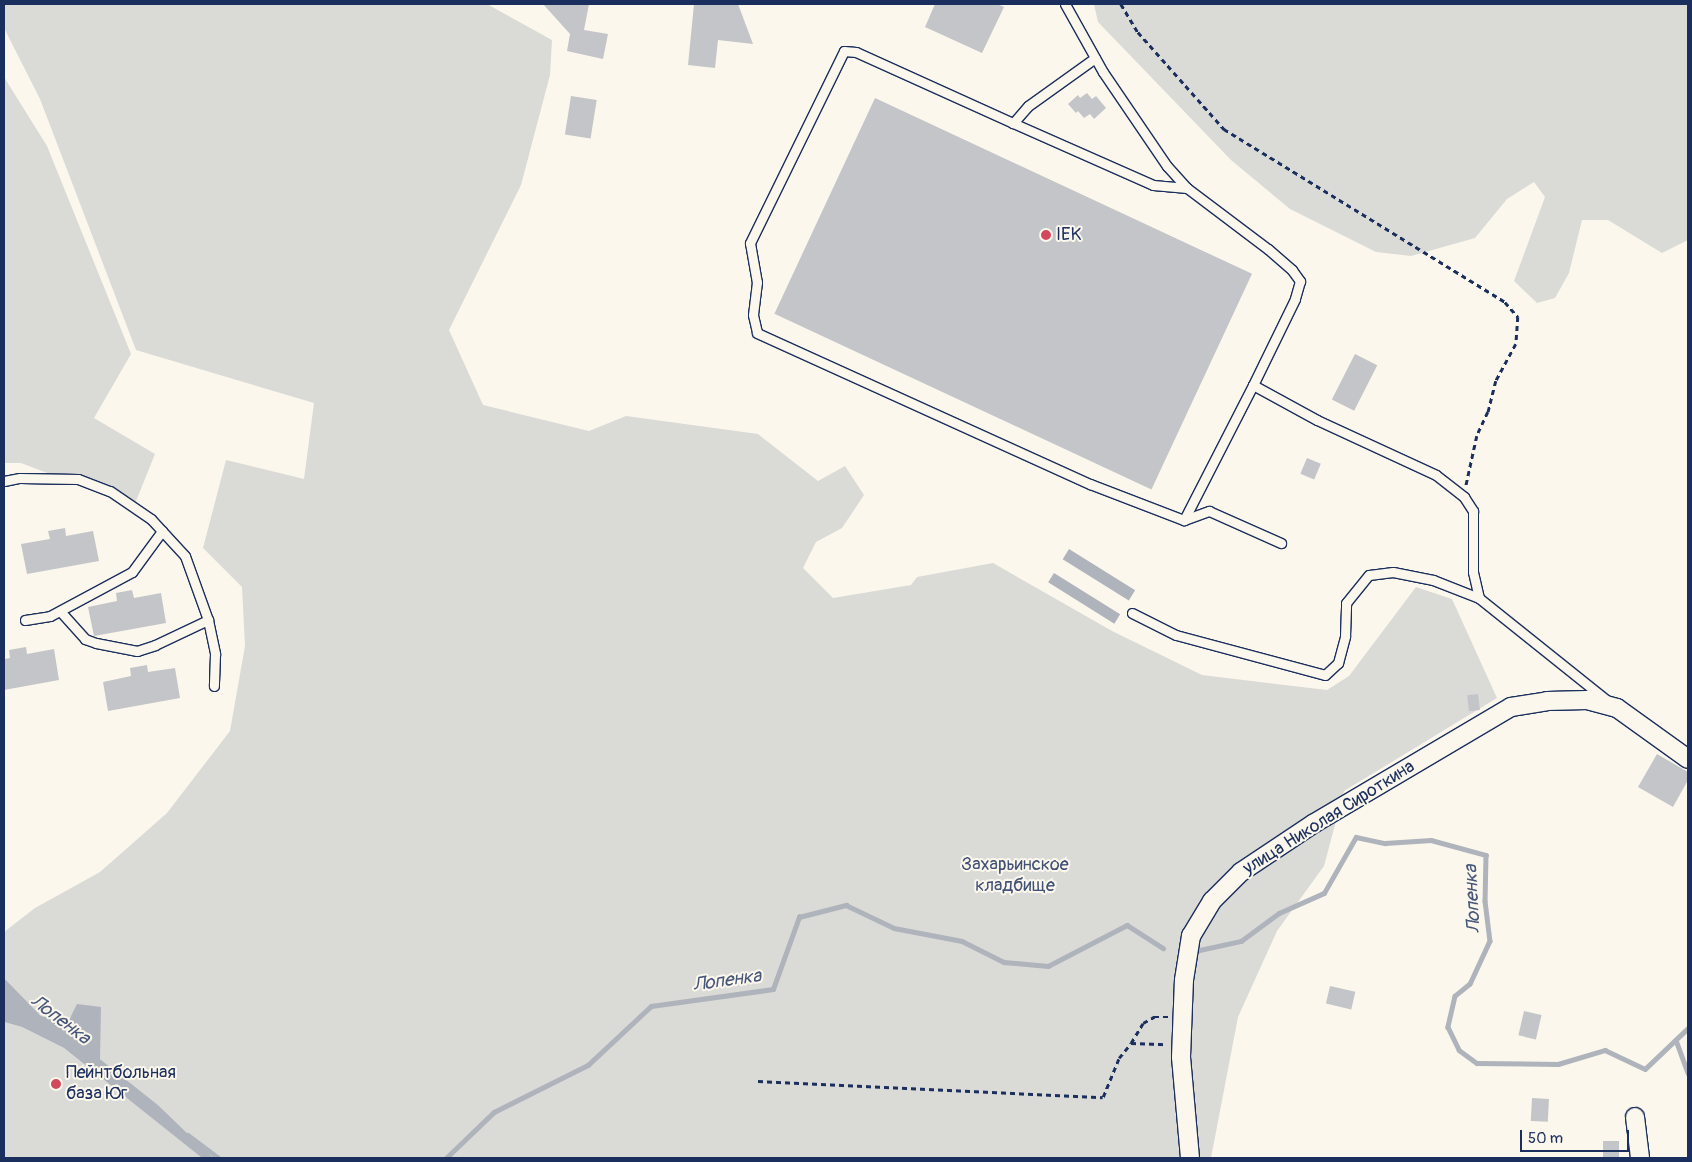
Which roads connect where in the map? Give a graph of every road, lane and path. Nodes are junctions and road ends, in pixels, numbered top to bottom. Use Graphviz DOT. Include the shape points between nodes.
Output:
graph roads {
  1 [pos="1066,4"];
  2 [pos="1121,4"];
  3 [pos="1095,58"];
  4 [pos="1013,123"];
  5 [pos="1187,188"];
  6 [pos="1253,385"];
  7 [pos="4,481"];
  8 [pos="1464,497"];
  9 [pos="1184,520"];
  10 [pos="162,531"];
  11 [pos="1281,543"];
  12 [pos="1480,598"];
  13 [pos="60,611"];
  14 [pos="1132,613"];
  15 [pos="25,620"];
  16 [pos="208,620"];
  17 [pos="214,686"];
  18 [pos="1616,708"];
  19 [pos="1688,759"];
  20 [pos="1182,1017"];
  21 [pos="1131,1043"];
  22 [pos="1182,1045"];
  23 [pos="758,1081"];
  24 [pos="1635,1117"];
  25 [pos="1190,1158"];
  26 [pos="1640,1158"];
  1 -- 3 [label="lane"];
  2 -- 8 [label="path" via="1138,32 1224,129 1505,302 1518,317 1516,344 1496,381 1488,412 1477,436"];
  3 -- 4 [label="lane" via="1028,106"];
  3 -- 5 [label="lane" via="1167,166"];
  4 -- 5 [label="lane" via="1152,185"];
  4 -- 9 [label="lane" via="856,52 844,51 750,243 758,282 753,315 756,333 1090,484"];
  5 -- 6 [label="lane" via="1268,249 1300,281 1295,299"];
  6 -- 8 [label="lane" via="1316,420 1436,475"];
  6 -- 9 [label="lane"];
  7 -- 10 [label="lane" via="20,478 78,479 110,491 151,519"];
  8 -- 12 [label="lane" via="1473,511 1473,572"];
  9 -- 11 [label="lane" via="1209,511"];
  10 -- 13 [label="lane" via="132,572"];
  10 -- 16 [label="lane" via="185,556"];
  12 -- 14 [label="lane" via="1433,580 1393,572 1369,575 1346,603 1345,636 1338,663 1325,675 1176,635"];
  12 -- 18 [label="lane"];
  13 -- 15 [label="lane"];
  13 -- 16 [label="lane" via="85,639 137,650"];
  16 -- 17 [label="lane" via="215,654"];
  18 -- 19 [label="street, улица Николая Сироткина"];
  18 -- 20 [label="street, улица Николая Сироткина" via="1586,700 1547,701 1511,708 1313,824 1241,872 1212,901 1191,936"];
  20 -- 21 [label="path" via="1154,1017 1143,1022"];
  20 -- 22 [label="street, улица Николая Сироткина"];
  21 -- 22 [label="path"];
  21 -- 23 [label="path" via="1119,1058 1103,1097"];
  22 -- 25 [label="street, улица Николая Сироткина"];
  24 -- 26 [label="street"];
}
